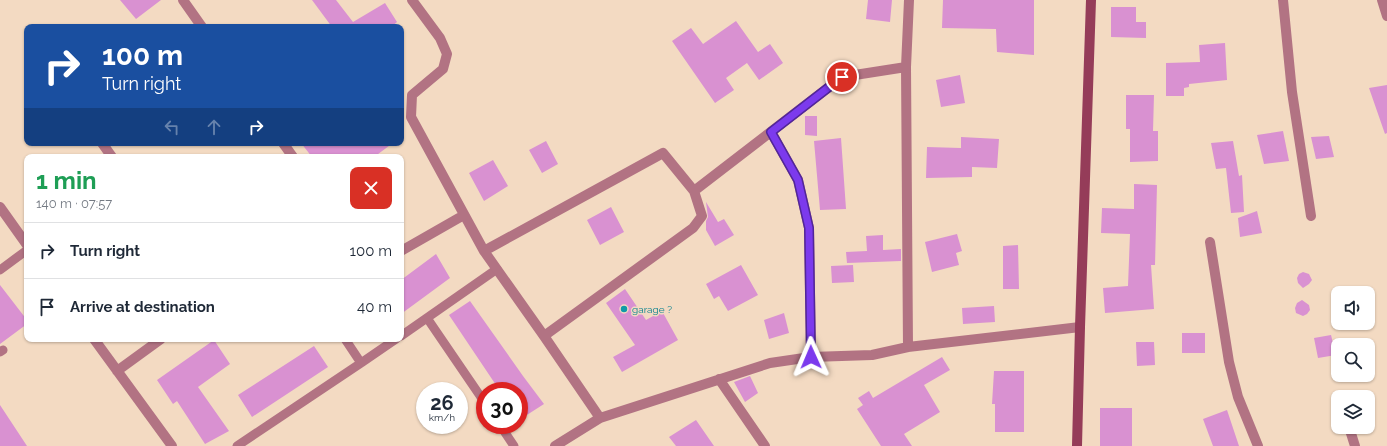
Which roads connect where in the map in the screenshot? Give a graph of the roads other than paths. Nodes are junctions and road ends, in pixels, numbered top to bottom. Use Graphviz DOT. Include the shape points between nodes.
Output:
graph roads {
  1 [pos="183,0"];
  2 [pos="412,0"];
  3 [pos="909,0"];
  4 [pos="1091,0"];
  5 [pos="1283,0"];
  6 [pos="1382,0"];
  7 [pos="1387,16"];
  8 [pos="200,24"];
  9 [pos="906,67"];
  10 [pos="771,132"];
  11 [pos="694,191"];
  12 [pos="0,207"];
  13 [pos="464,215"];
  14 [pos="1311,216"];
  15 [pos="24,241"];
  16 [pos="1210,242"];
  17 [pos="404,249"];
  18 [pos="484,251"];
  19 [pos="24,252"];
  20 [pos="497,269"];
  21 [pos="0,270"];
  22 [pos="427,318"];
  23 [pos="1080,327"];
  24 [pos="404,334"];
  25 [pos="544,336"];
  26 [pos="96,342"];
  27 [pos="157,342"];
  28 [pos="347,342"];
  29 [pos="392,342"];
  30 [pos="908,347"];
  31 [pos="811,357"];
  32 [pos="361,363"];
  33 [pos="117,371"];
  34 [pos="719,379"];
  35 [pos="476,390"];
  36 [pos="600,418"];
  37 [pos="506,434"];
  38 [pos="1351,434"];
  39 [pos="172,446"];
  40 [pos="237,446"];
  41 [pos="514,446"];
  42 [pos="555,446"];
  43 [pos="765,446"];
  44 [pos="1077,446"];
  45 [pos="1258,446"];
  46 [pos="1355,446"];
  1 -- 8 [label="street"];
  2 -- 13 [label="street" via="440,38 447,54 443,69 412,95 411,117"];
  3 -- 9 [label="street"];
  4 -- 23 [label="street"];
  5 -- 14 [label="street" via="1292,92"];
  6 -- 7 [label="street"];
  9 -- 10 [label="street" via="842,77"];
  9 -- 30 [label="street"];
  10 -- 11 [label="street"];
  10 -- 31 [label="street" via="798,180 809,228"];
  11 -- 18 [label="street" via="663,153"];
  11 -- 25 [label="street" via="702,216 694,228"];
  12 -- 15 [label="street"];
  13 -- 17 [label="street"];
  13 -- 18 [label="street"];
  16 -- 45 [label="street" via="1229,362 1238,397"];
  18 -- 20 [label="street"];
  19 -- 21 [label="lane"];
  20 -- 22 [label="lane"];
  20 -- 25 [label="street"];
  22 -- 24 [label="lane"];
  22 -- 35 [label="lane"];
  23 -- 30 [label="street"];
  23 -- 44 [label="street"];
  25 -- 36 [label="street"];
  26 -- 33 [label="street"];
  27 -- 33 [label="street"];
  28 -- 32 [label="lane"];
  29 -- 32 [label="lane"];
  30 -- 31 [label="street" via="872,355"];
  31 -- 34 [label="street" via="770,363"];
  32 -- 40 [label="lane"];
  33 -- 39 [label="street"];
  34 -- 36 [label="street"];
  34 -- 43 [label="street"];
  36 -- 42 [label="street"];
  37 -- 41 [label="lane"];
  38 -- 46 [label="street"];
}
